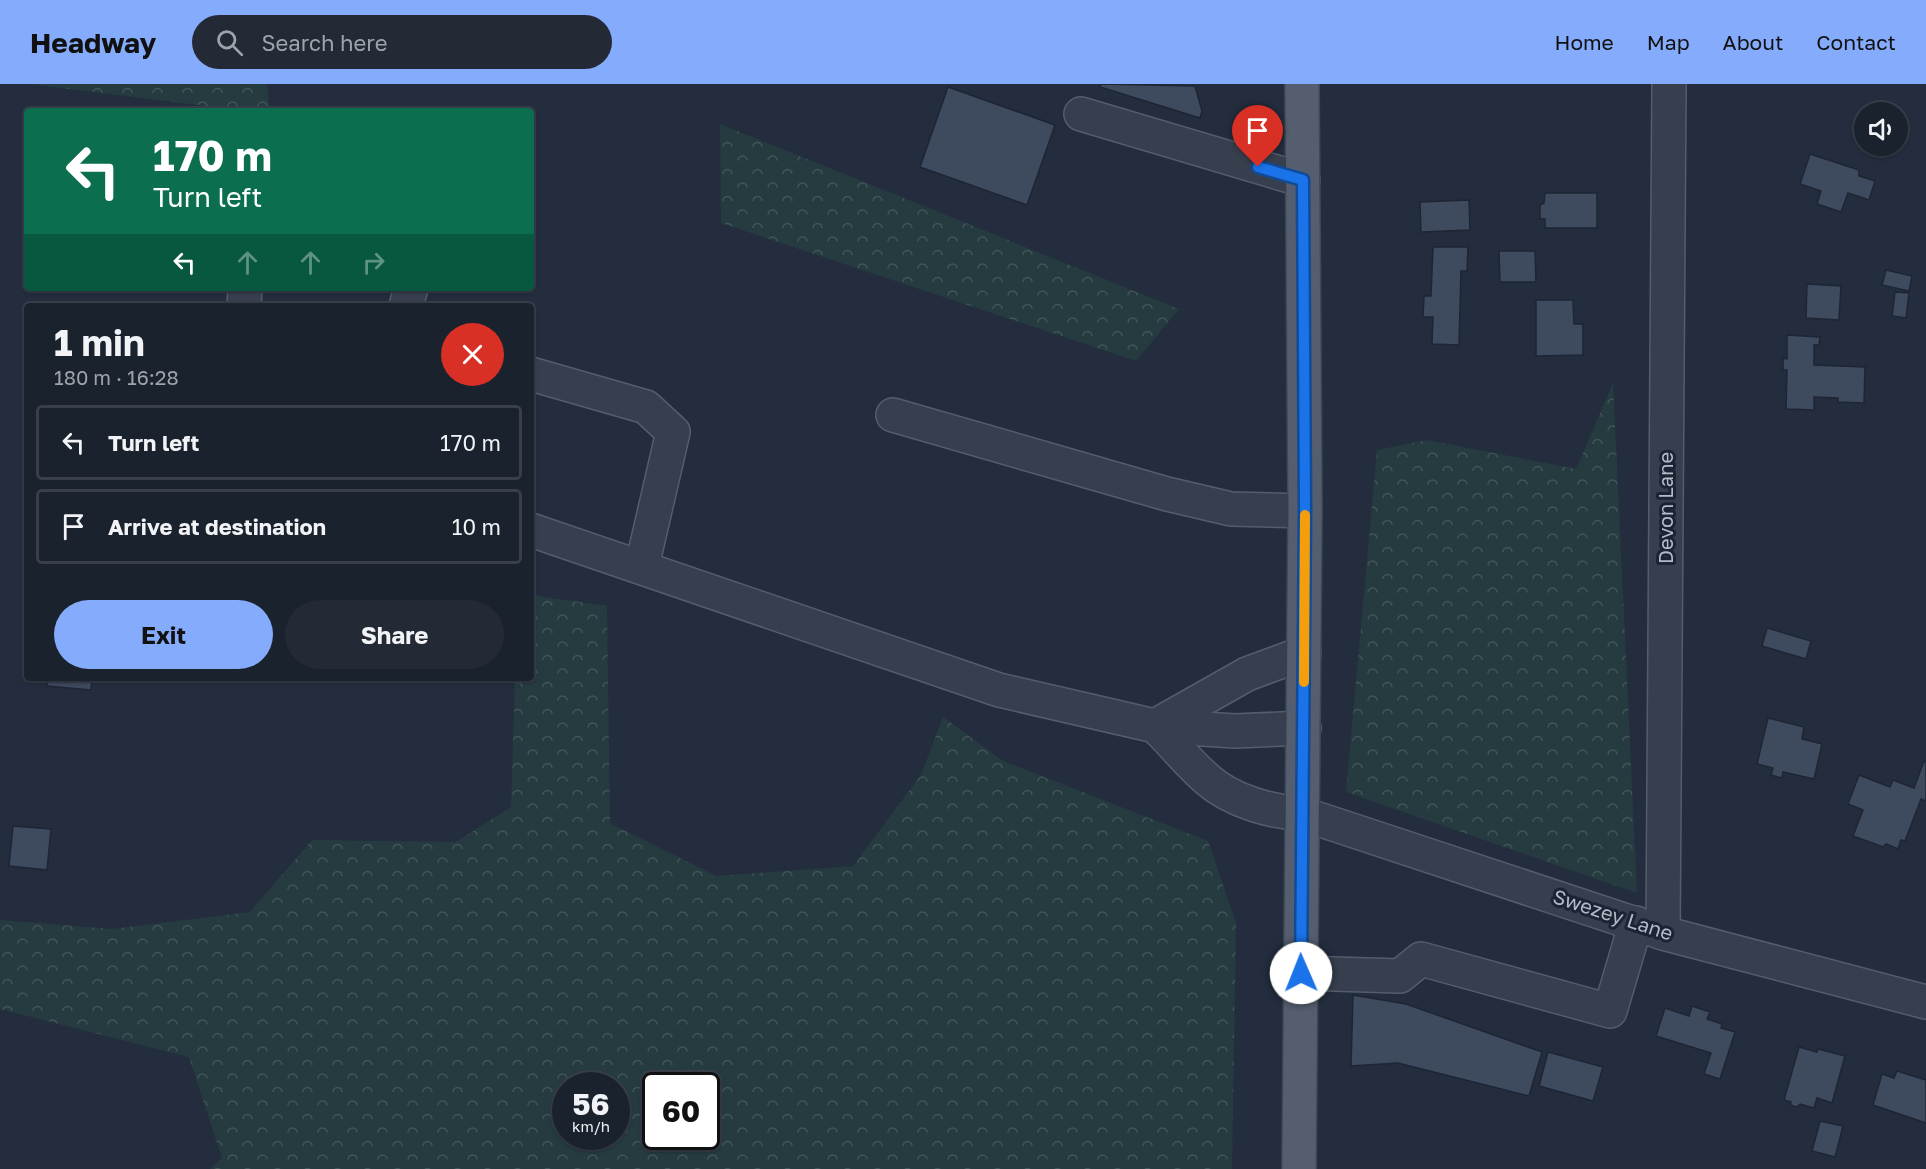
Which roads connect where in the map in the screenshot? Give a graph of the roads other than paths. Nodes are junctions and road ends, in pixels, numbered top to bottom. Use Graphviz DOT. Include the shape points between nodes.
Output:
graph roads {
  1 [pos="1302,84"];
  2 [pos="1669,84"];
  3 [pos="1081,114"];
  4 [pos="1303,180"];
  5 [pos="534,375"];
  6 [pos="893,415"];
  7 [pos="1305,511"];
  8 [pos="534,531"];
  9 [pos="642,566"];
  10 [pos="1304,653"];
  11 [pos="1155,726"];
  12 [pos="1304,728"];
  13 [pos="1303,814"];
  14 [pos="1649,928"];
  15 [pos="1301,973"];
  16 [pos="1926,1002"];
  17 [pos="1299,1169"];
  1 -- 4 [label="main road"];
  2 -- 14 [label="street, Devon Lane"];
  3 -- 4 [label="street"];
  4 -- 7 [label="main road"];
  5 -- 9 [label="street" via="646,407 673,432"];
  6 -- 7 [label="street" via="1231,509"];
  7 -- 10 [label="main road"];
  8 -- 9 [label="street"];
  9 -- 11 [label="street" via="999,690"];
  10 -- 11 [label="street" via="1247,674"];
  10 -- 12 [label="main road"];
  11 -- 12 [label="street" via="1235,731"];
  11 -- 13 [label="street, Swezey Lane" via="1222,790 1246,802"];
  12 -- 13 [label="main road"];
  13 -- 14 [label="street, Swezey Lane"];
  13 -- 15 [label="main road"];
  14 -- 15 [label="street, Devon Lane" via="1610,1011 1421,959 1400,976"];
  14 -- 16 [label="street, Swezey Lane"];
  15 -- 17 [label="main road"];
}
